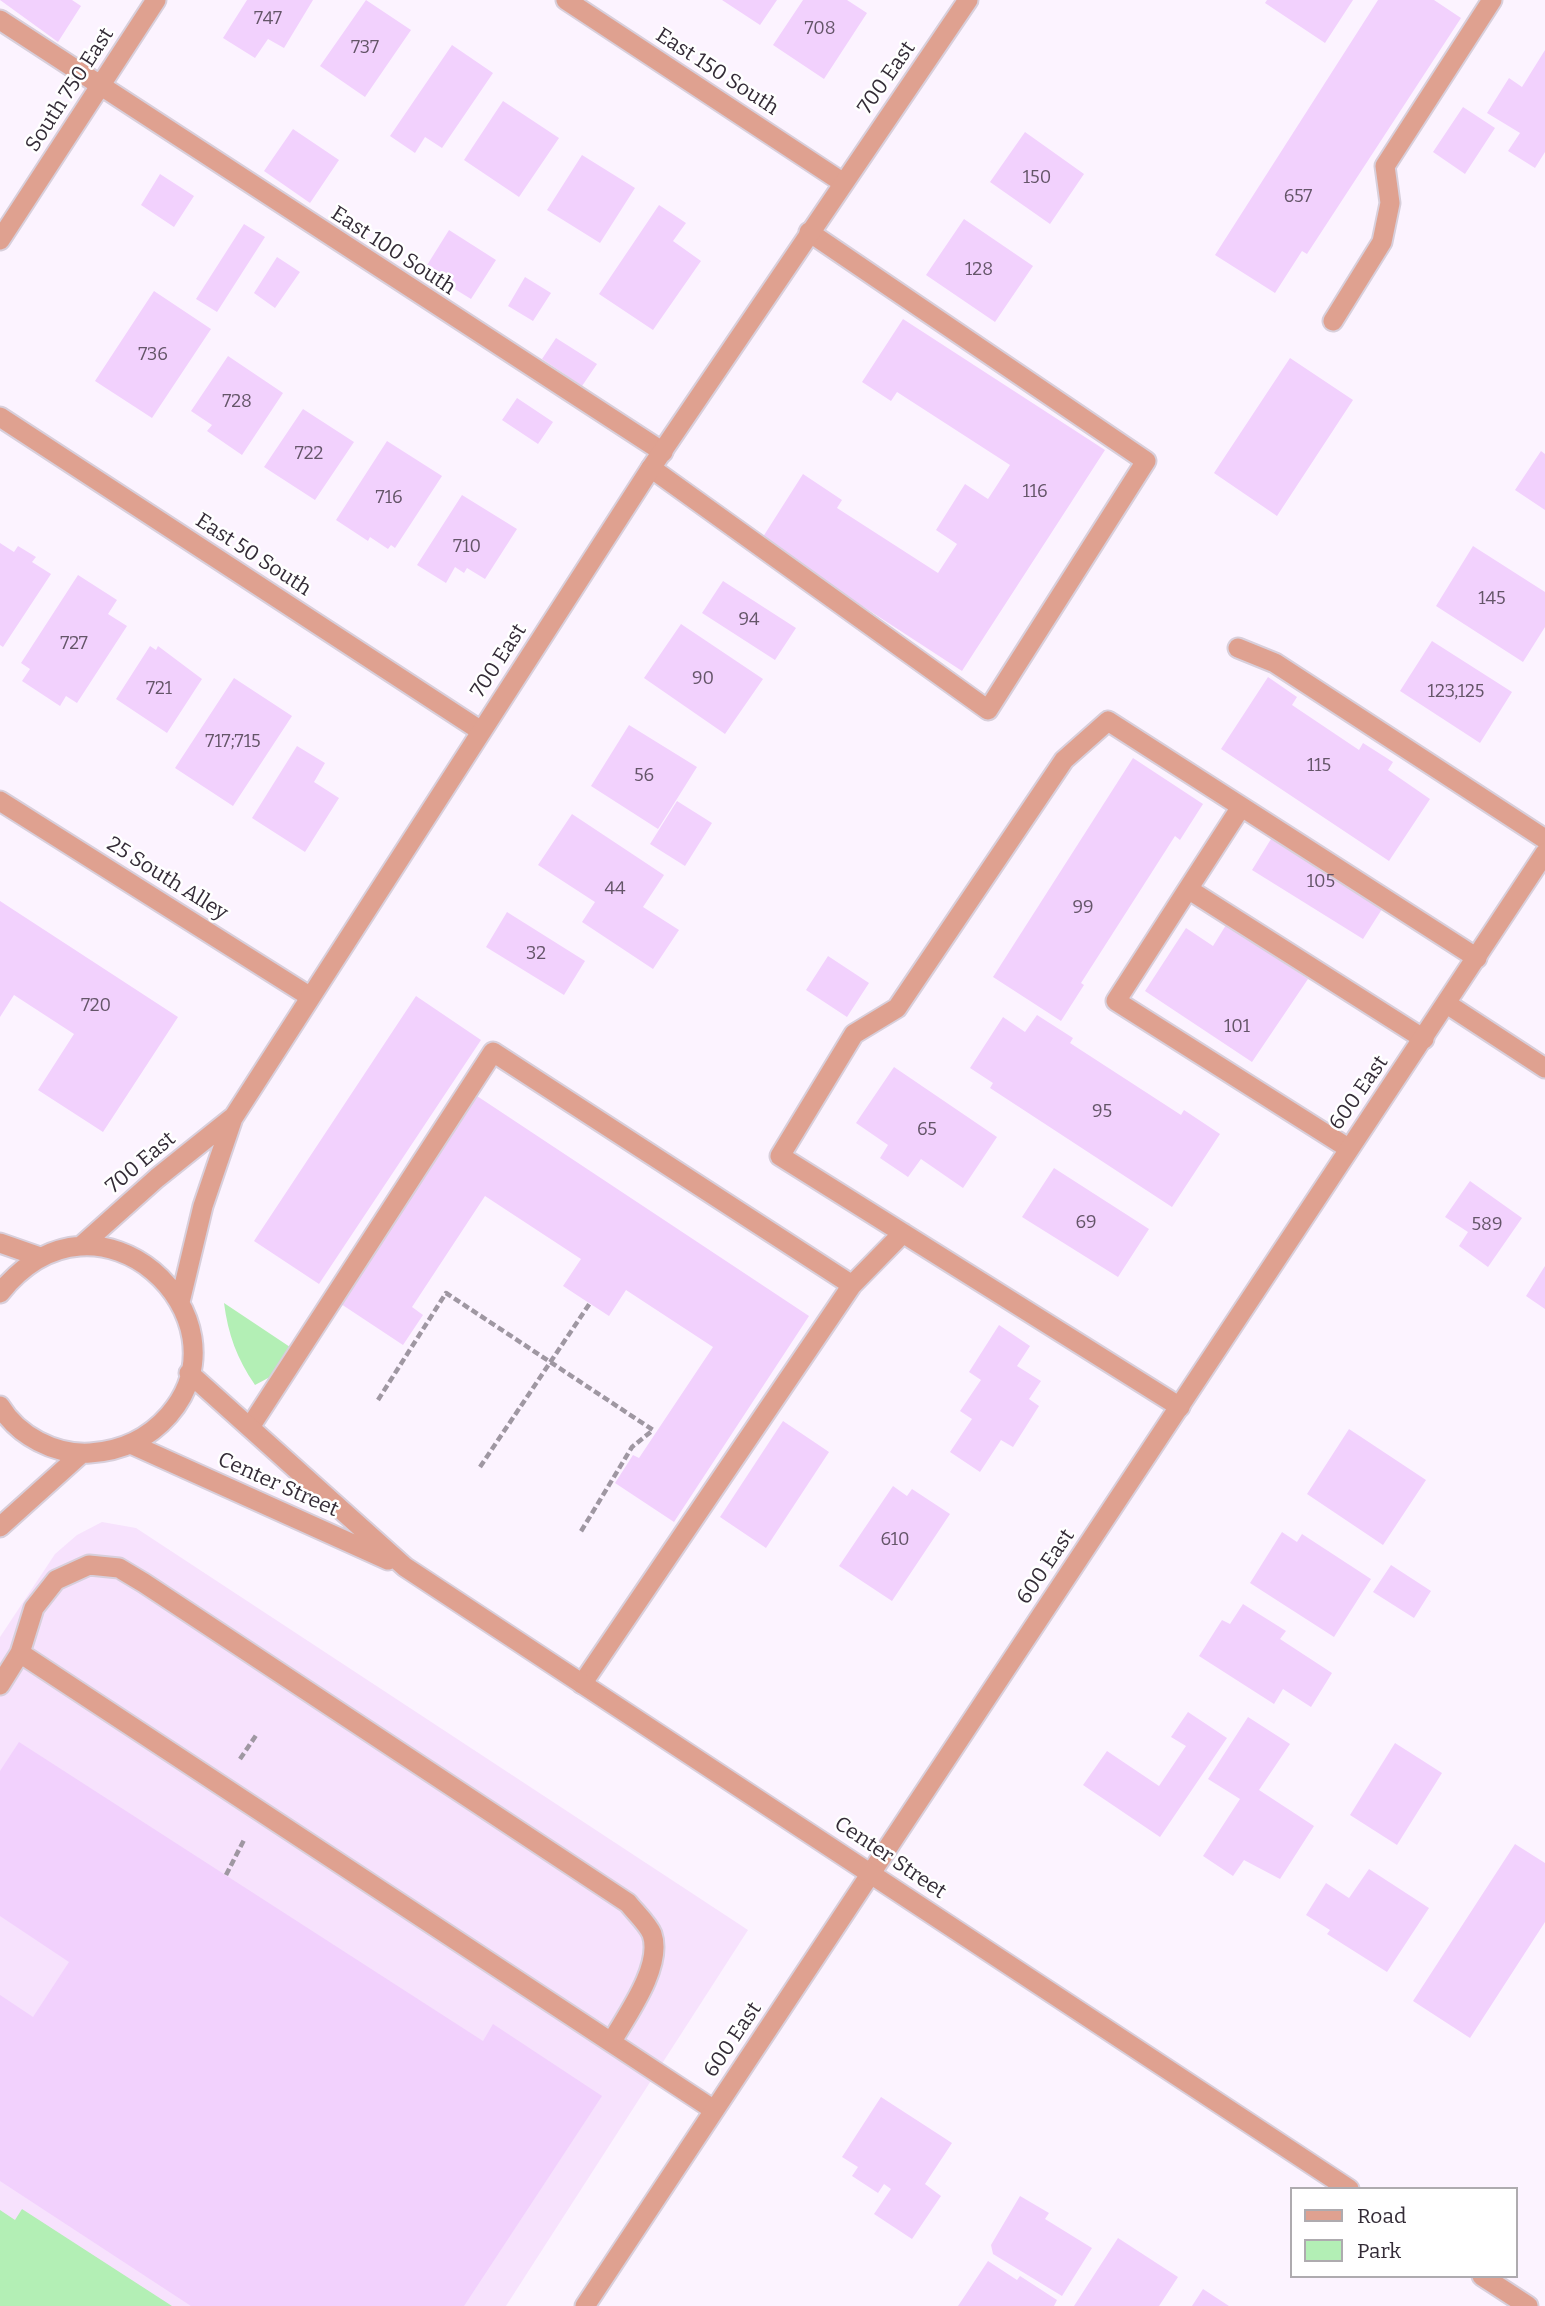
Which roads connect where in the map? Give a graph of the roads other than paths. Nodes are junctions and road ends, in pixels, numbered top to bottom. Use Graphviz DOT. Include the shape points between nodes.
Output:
graph roads {
  1 [pos="156,0"];
  2 [pos="566,0"];
  3 [pos="968,0"];
  4 [pos="1492,0"];
  5 [pos="0,20"];
  6 [pos="99,87"];
  7 [pos="842,182"];
  8 [pos="809,232"];
  9 [pos="0,240"];
  10 [pos="1333,321"];
  11 [pos="0,417"];
  12 [pos="663,452"];
  13 [pos="651,468"];
  14 [pos="1238,648"];
  15 [pos="481,732"];
  16 [pos="0,801"];
  17 [pos="1241,807"];
  18 [pos="1545,839"];
  19 [pos="1545,853"];
  20 [pos="1188,889"];
  21 [pos="1477,958"];
  22 [pos="309,996"];
  23 [pos="1447,1004"];
  24 [pos="1424,1039"];
  25 [pos="1545,1068"];
  26 [pos="233,1118"];
  27 [pos="1348,1148"];
  28 [pos="903,1233"];
  29 [pos="0,1243"];
  30 [pos="81,1246"];
  31 [pos="40,1257"];
  32 [pos="852,1285"];
  33 [pos="0,1293"];
  34 [pos="180,1302"];
  35 [pos="190,1373"];
  36 [pos="0,1406"];
  37 [pos="1180,1406"];
  38 [pos="250,1427"];
  39 [pos="131,1444"];
  40 [pos="81,1454"];
  41 [pos="0,1527"];
  42 [pos="405,1567"];
  43 [pos="20,1653"];
  44 [pos="582,1684"];
  45 [pos="0,1685"];
  46 [pos="870,1873"];
  47 [pos="612,2041"];
  48 [pos="714,2110"];
  49 [pos="1346,2187"];
  50 [pos="1485,2278"];
  51 [pos="585,2306"];
  52 [pos="1528,2306"];
  1 -- 6 [label="street, South 750 East"];
  2 -- 7 [label="street, East 150 South"];
  3 -- 7 [label="street, 700 East"];
  4 -- 10 [label="street" via="1385,166 1390,203 1382,242"];
  5 -- 6 [label="street, East 100 South"];
  6 -- 9 [label="street, South 750 East"];
  6 -- 12 [label="street, East 100 South"];
  7 -- 8 [label="street, 700 East"];
  8 -- 12 [label="street, 700 East"];
  8 -- 13 [label="street" via="1146,461 988,710"];
  11 -- 15 [label="street, East 50 South"];
  12 -- 13 [label="street, 700 East"];
  13 -- 15 [label="street, 700 East"];
  14 -- 18 [label="street" via="1275,663"];
  15 -- 22 [label="street, 700 East"];
  16 -- 22 [label="street, 25 South Alley"];
  17 -- 20 [label="street"];
  17 -- 21 [label="street"];
  17 -- 28 [label="street" via="1108,721 1064,760 897,1008 854,1034 780,1156"];
  19 -- 21 [label="street, 600 East"];
  20 -- 24 [label="street"];
  20 -- 27 [label="street" via="1116,1001"];
  21 -- 23 [label="street, 600 East"];
  22 -- 26 [label="street, 700 East"];
  23 -- 24 [label="street, 600 East"];
  23 -- 25 [label="street"];
  24 -- 27 [label="street, 600 East"];
  26 -- 30 [label="street, 700 East"];
  26 -- 34 [label="street, 700 East" via="203,1206"];
  27 -- 37 [label="street, 600 East"];
  28 -- 32 [label="street"];
  28 -- 37 [label="street"];
  29 -- 31 [label="street"];
  30 -- 31 [label="street"];
  30 -- 34 [label="street" via="104,1247 133,1257 158,1274"];
  31 -- 33 [label="street"];
  32 -- 38 [label="street" via="493,1052"];
  32 -- 44 [label="street"];
  34 -- 35 [label="street" via="190,1327"];
  35 -- 38 [label="street, Center Street"];
  35 -- 39 [label="street" via="174,1409 147,1436"];
  36 -- 40 [label="street" via="28,1436"];
  37 -- 46 [label="street, 600 East"];
  38 -- 42 [label="street, Center Street"];
  39 -- 40 [label="street"];
  39 -- 42 [label="street, Center Street"];
  40 -- 41 [label="street"];
  42 -- 44 [label="street, Center Street"];
  43 -- 45 [label="street"];
  43 -- 47 [label="street"];
  43 -- 47 [label="street" via="34,1608 56,1580 89,1565 120,1568 144,1583 628,1903 652,1934 654,1958"];
  44 -- 46 [label="street, Center Street"];
  46 -- 48 [label="street, 600 East"];
  46 -- 49 [label="street, Center Street"];
  47 -- 48 [label="street"];
  48 -- 51 [label="street, 600 East"];
  50 -- 52 [label="street"];
}
